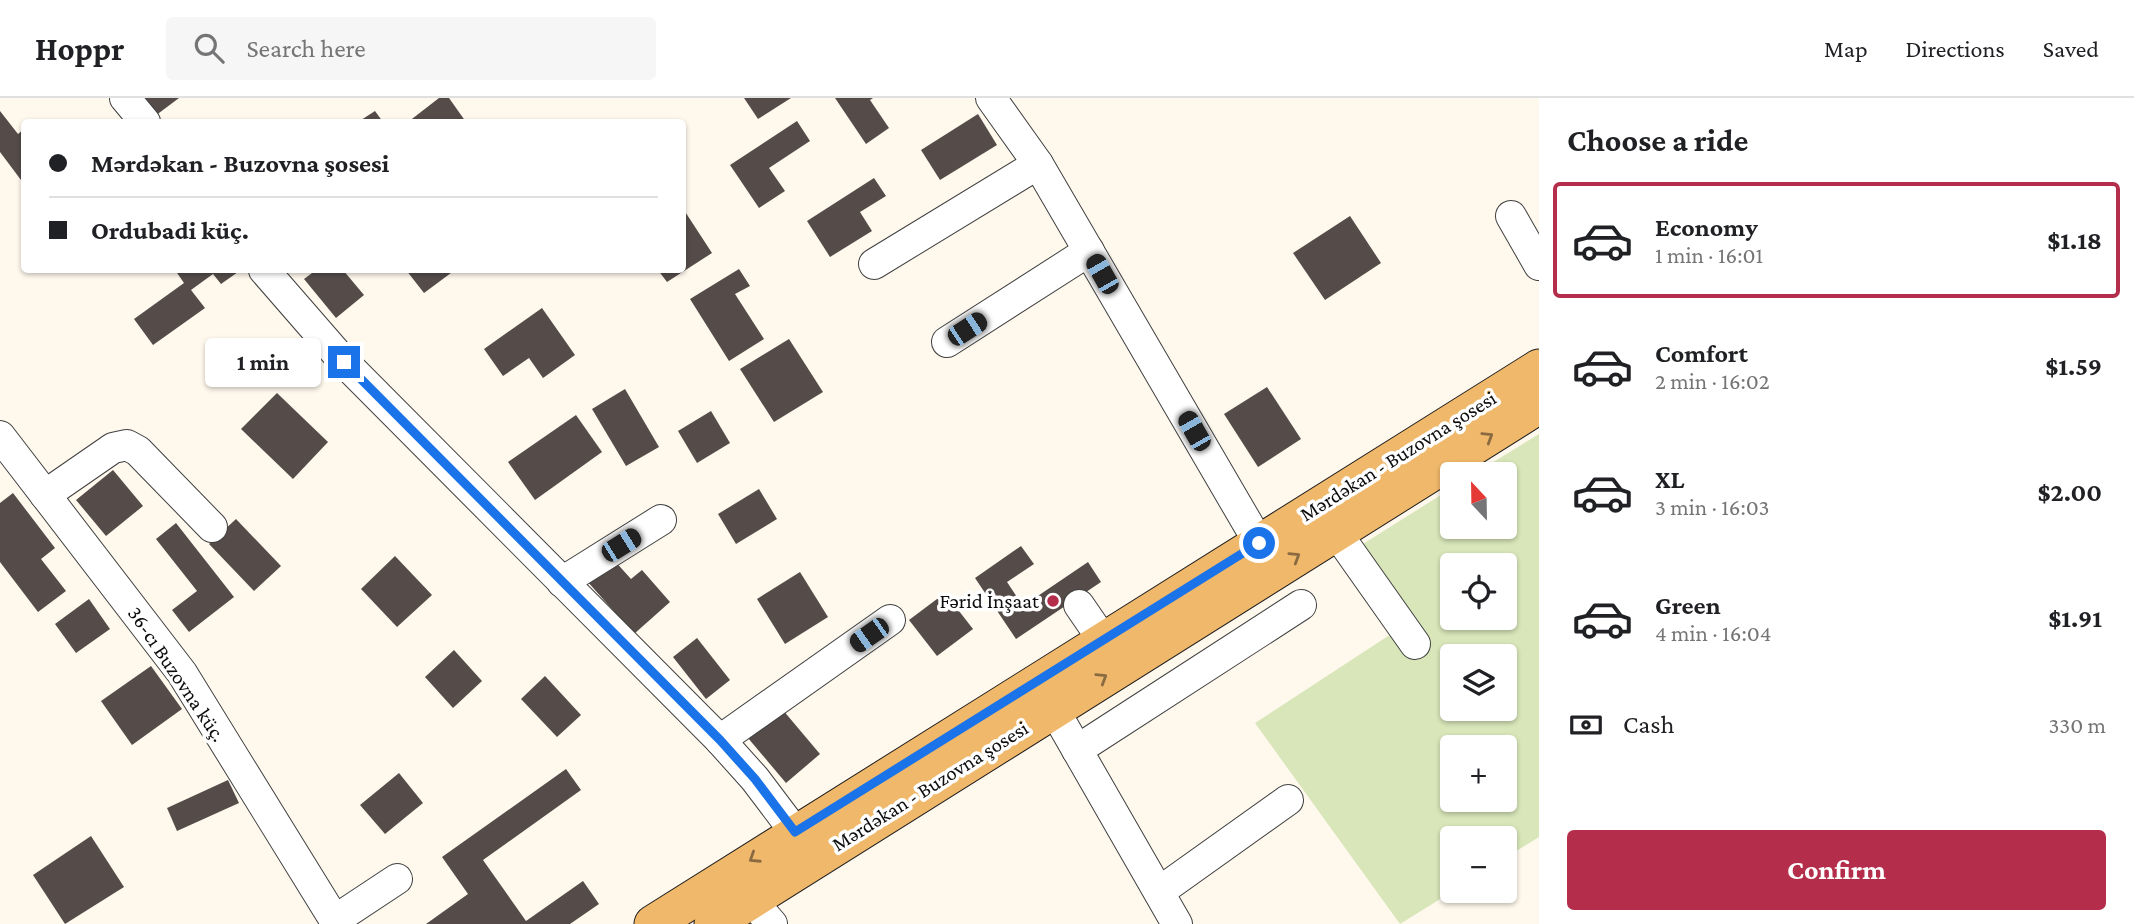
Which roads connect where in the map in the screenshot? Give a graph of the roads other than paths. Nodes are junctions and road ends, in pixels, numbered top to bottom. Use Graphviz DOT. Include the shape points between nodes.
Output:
graph roads {
  1 [pos="125,98"];
  2 [pos="991,98"];
  3 [pos="142,119"];
  4 [pos="1038,164"];
  5 [pos="1511,216"];
  6 [pos="1089,251"];
  7 [pos="874,264"];
  8 [pos="1539,265"];
  9 [pos="267,273"];
  10 [pos="947,342"];
  11 [pos="1539,368"];
  12 [pos="1539,405"];
  13 [pos="0,436"];
  14 [pos="46,495"];
  15 [pos="661,520"];
  16 [pos="212,527"];
  17 [pos="1336,531"];
  18 [pos="1259,543"];
  19 [pos="562,582"];
  20 [pos="1079,605"];
  21 [pos="1301,605"];
  22 [pos="890,620"];
  23 [pos="1103,640"];
  24 [pos="1415,644"];
  25 [pos="1053,708"];
  26 [pos="720,740"];
  27 [pos="1077,750"];
  28 [pos="1288,800"];
  29 [pos="795,832"];
  30 [pos="397,879"];
  31 [pos="1159,892"];
  32 [pos="761,912"];
  33 [pos="336,922"];
  34 [pos="653,924"];
  35 [pos="713,924"];
  36 [pos="1177,924"];
  1 -- 3 [label="street"];
  2 -- 4 [label="street"];
  4 -- 6 [label="street"];
  4 -- 7 [label="street"];
  5 -- 8 [label="street"];
  6 -- 10 [label="street"];
  6 -- 18 [label="street"];
  9 -- 19 [label="street" via="344,362"];
  11 -- 18 [label="main road, Mərdəkan - Buzovna şosesi"];
  17 -- 12 [label="main road, Mərdəkan - Buzovna şosesi, one-way"];
  13 -- 14 [label="street, 36-cı Buzovna küç."];
  14 -- 16 [label="street" via="113,447 127,444"];
  14 -- 33 [label="street, 36-cı Buzovna küç." via="182,673"];
  15 -- 19 [label="street"];
  17 -- 24 [label="street"];
  25 -- 17 [label="main road, Mərdəkan - Buzovna şosesi, one-way"];
  18 -- 23 [label="main road, Mərdəkan - Buzovna şosesi"];
  19 -- 26 [label="street"];
  20 -- 23 [label="street"];
  21 -- 27 [label="street"];
  22 -- 26 [label="street"];
  23 -- 29 [label="main road, Mərdəkan - Buzovna şosesi"];
  25 -- 27 [label="street"];
  25 -- 32 [label="main road, Mərdəkan - Buzovna şosesi"];
  26 -- 29 [label="street"];
  27 -- 31 [label="street"];
  28 -- 31 [label="street"];
  29 -- 34 [label="main road, Mərdəkan - Buzovna şosesi, one-way"];
  30 -- 33 [label="street"];
  31 -- 36 [label="street"];
  32 -- 35 [label="main road, Mərdəkan - Buzovna şosesi"];
}
